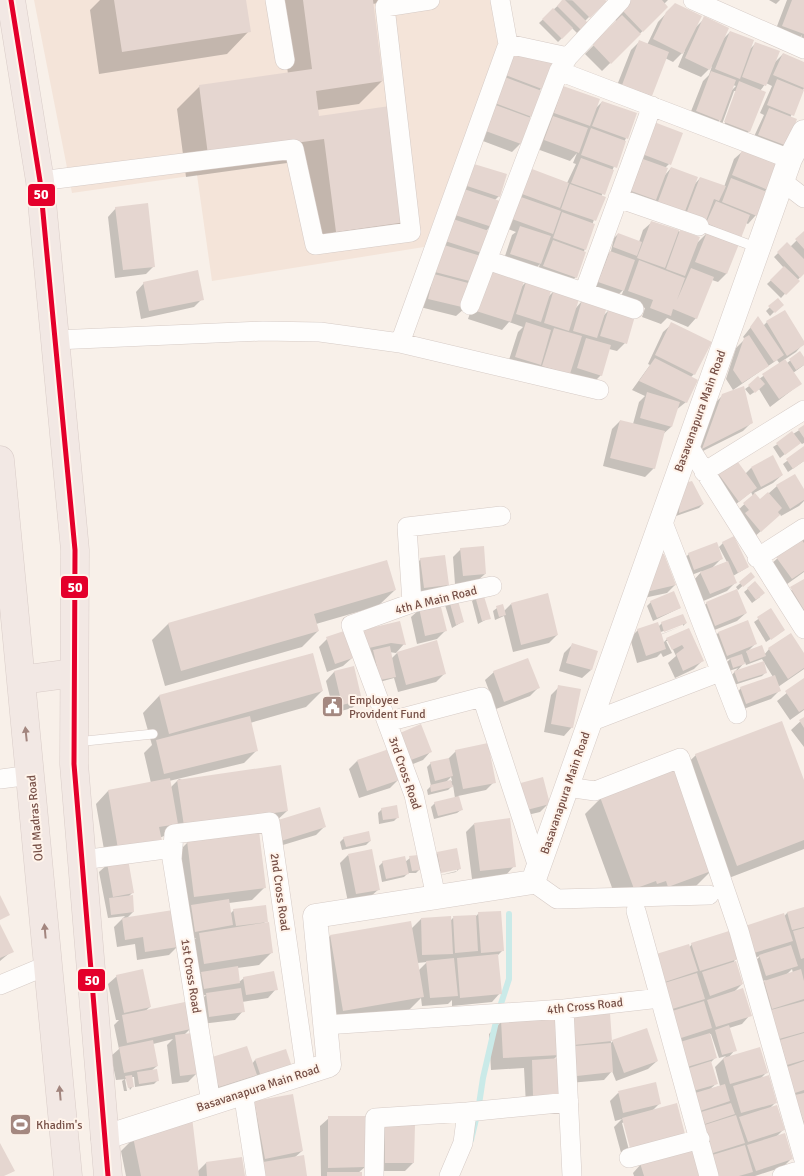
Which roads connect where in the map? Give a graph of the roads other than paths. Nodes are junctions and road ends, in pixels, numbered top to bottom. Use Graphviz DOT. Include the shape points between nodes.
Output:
graph roads {
  1 [pos="11,0"];
  2 [pos="275,0"];
  3 [pos="430,0"];
  4 [pos="500,0"];
  5 [pos="621,0"];
  6 [pos="693,0"];
  7 [pos="508,44"];
  8 [pos="804,49"];
  9 [pos="285,60"];
  10 [pos="563,64"];
  11 [pos="652,106"];
  12 [pos="804,132"];
  13 [pos="786,170"];
  14 [pos="40,181"];
  15 [pos="618,198"];
  16 [pos="804,198"];
  17 [pos="699,226"];
  18 [pos="758,248"];
  19 [pos="487,260"];
  20 [pos="584,292"];
  21 [pos="470,305"];
  22 [pos="634,309"];
  23 [pos="55,340"];
  24 [pos="400,343"];
  25 [pos="599,390"];
  26 [pos="804,410"];
  27 [pos="688,445"];
  28 [pos="0,460"];
  29 [pos="704,472"];
  30 [pos="501,516"];
  31 [pos="662,520"];
  32 [pos="804,528"];
  33 [pos="757,558"];
  34 [pos="4,566"];
  35 [pos="492,586"];
  36 [pos="412,603"];
  37 [pos="351,625"];
  38 [pos="804,629"];
  39 [pos="720,672"];
  40 [pos="74,673"];
  41 [pos="21,680"];
  42 [pos="737,714"];
  43 [pos="387,722"];
  44 [pos="590,722"];
  45 [pos="153,734"];
  46 [pos="74,742"];
  47 [pos="31,775"];
  48 [pos="0,779"];
  49 [pos="567,787"];
  50 [pos="173,848"];
  51 [pos="82,860"];
  52 [pos="535,875"];
  53 [pos="709,895"];
  54 [pos="436,897"];
  55 [pos="636,911"];
  56 [pos="48,965"];
  57 [pos="0,985"];
  58 [pos="660,998"];
  59 [pos="564,1009"];
  60 [pos="325,1025"];
  61 [pos="306,1072"];
  62 [pos="243,1092"];
  63 [pos="569,1102"];
  64 [pos="211,1103"];
  65 [pos="467,1112"];
  66 [pos="103,1138"];
  67 [pos="700,1139"];
  68 [pos="629,1158"];
  69 [pos="804,1160"];
  70 [pos="804,1169"];
  71 [pos="68,1176"];
  72 [pos="108,1176"];
  73 [pos="256,1176"];
  74 [pos="374,1176"];
  75 [pos="449,1176"];
  76 [pos="572,1176"];
  77 [pos="709,1176"];
  78 [pos="782,1176"];
  1 -- 14 [label="highway"];
  2 -- 9 [label="street"];
  3 -- 14 [label="street" via="385,7 411,232 315,245 294,149"];
  4 -- 7 [label="street"];
  5 -- 10 [label="street"];
  6 -- 8 [label="street"];
  7 -- 10 [label="street"];
  7 -- 24 [label="street"];
  10 -- 11 [label="street"];
  10 -- 19 [label="street"];
  11 -- 13 [label="street"];
  11 -- 15 [label="street"];
  12 -- 13 [label="street, Basavanapura Main Road"];
  13 -- 16 [label="street"];
  13 -- 18 [label="street, Basavanapura Main Road"];
  14 -- 23 [label="highway"];
  15 -- 17 [label="street"];
  15 -- 20 [label="street"];
  17 -- 18 [label="lane"];
  18 -- 27 [label="street, Basavanapura Main Road"];
  19 -- 20 [label="street"];
  19 -- 21 [label="street"];
  20 -- 22 [label="street"];
  23 -- 24 [label="street" via="262,331 320,332"];
  23 -- 40 [label="highway" via="74,550"];
  24 -- 25 [label="street"];
  26 -- 29 [label="street"];
  27 -- 29 [label="street"];
  27 -- 31 [label="street, Basavanapura Main Road"];
  28 -- 34 [label="highway, Old Madras Road"];
  29 -- 33 [label="street"];
  30 -- 36 [label="street" via="408,527"];
  31 -- 39 [label="street"];
  31 -- 44 [label="street, Basavanapura Main Road"];
  32 -- 33 [label="street"];
  33 -- 38 [label="street"];
  34 -- 41 [label="highway, Old Madras Road"];
  35 -- 36 [label="street, 4th A Main Road"];
  36 -- 37 [label="street, 4th A Main Road"];
  37 -- 43 [label="street, 3rd Cross Road"];
  39 -- 42 [label="street"];
  39 -- 44 [label="street"];
  40 -- 41 [label="highway"];
  40 -- 46 [label="highway"];
  47 -- 41 [label="highway, Old Madras Road, one-way"];
  43 -- 52 [label="street" via="490,694"];
  43 -- 54 [label="street, 3rd Cross Road" via="414,795"];
  44 -- 49 [label="street, Basavanapura Main Road"];
  45 -- 46 [label="lane"];
  46 -- 51 [label="highway"];
  47 -- 48 [label="street"];
  56 -- 47 [label="highway, Old Madras Road, one-way"];
  49 -- 52 [label="street, Basavanapura Main Road"];
  49 -- 69 [label="street" via="595,791 680,758 739,931"];
  50 -- 51 [label="street"];
  50 -- 61 [label="street, 2nd Cross Road" via="174,834 270,822"];
  50 -- 64 [label="street, 1st Cross Road"];
  51 -- 66 [label="highway"];
  52 -- 53 [label="street" via="557,899"];
  52 -- 54 [label="street, Basavanapura Main Road"];
  54 -- 60 [label="street, Basavanapura Main Road" via="315,916"];
  55 -- 58 [label="street"];
  56 -- 57 [label="street"];
  71 -- 56 [label="highway, Old Madras Road, one-way"];
  58 -- 59 [label="street, 4th Cross Road"];
  58 -- 67 [label="street"];
  59 -- 60 [label="street, 4th Cross Road"];
  59 -- 63 [label="street"];
  60 -- 61 [label="street, Basavanapura Main Road" via="329,1065"];
  61 -- 62 [label="street, Basavanapura Main Road"];
  62 -- 64 [label="street, Basavanapura Main Road"];
  62 -- 73 [label="street"];
  63 -- 65 [label="street"];
  63 -- 76 [label="street"];
  64 -- 66 [label="street, Basavanapura Main Road"];
  65 -- 74 [label="street" via="375,1118"];
  65 -- 75 [label="street" via="463,1143"];
  66 -- 72 [label="highway"];
  67 -- 68 [label="street"];
  67 -- 77 [label="street"];
  70 -- 78 [label="street"];
}
